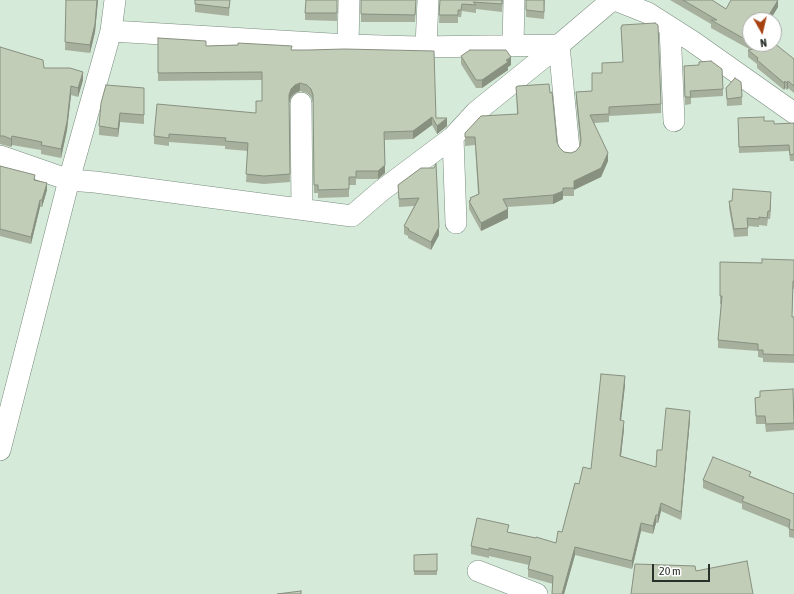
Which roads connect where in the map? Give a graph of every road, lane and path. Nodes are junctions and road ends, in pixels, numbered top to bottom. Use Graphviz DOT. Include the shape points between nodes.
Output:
graph roads {
  1 [pos="115,0"];
  2 [pos="349,0"];
  3 [pos="428,0"];
  4 [pos="514,0"];
  5 [pos="613,0"];
  6 [pos="670,27"];
  7 [pos="111,31"];
  8 [pos="559,44"];
  9 [pos="348,45"];
  10 [pos="513,46"];
  11 [pos="426,47"];
  12 [pos="301,103"];
  13 [pos="794,113"];
  14 [pos="674,121"];
  15 [pos="453,137"];
  16 [pos="569,149"];
  17 [pos="0,156"];
  18 [pos="69,180"];
  19 [pos="302,209"];
  20 [pos="456,223"];
  21 [pos="0,450"];
  22 [pos="478,571"];
  23 [pos="537,594"];
  1 -- 7 [label="street"];
  2 -- 9 [label="street"];
  3 -- 11 [label="street"];
  4 -- 10 [label="street"];
  5 -- 6 [label="street" via="648,13"];
  5 -- 8 [label="street"];
  6 -- 13 [label="street"];
  6 -- 14 [label="street"];
  7 -- 9 [label="street"];
  7 -- 18 [label="street"];
  8 -- 10 [label="street"];
  8 -- 15 [label="street" via="476,112"];
  8 -- 16 [label="street"];
  9 -- 11 [label="street"];
  10 -- 11 [label="street"];
  12 -- 19 [label="street"];
  15 -- 19 [label="street" via="352,216"];
  15 -- 20 [label="street"];
  17 -- 18 [label="street"];
  18 -- 19 [label="street"];
  18 -- 21 [label="street"];
  22 -- 23 [label="street"];
}
